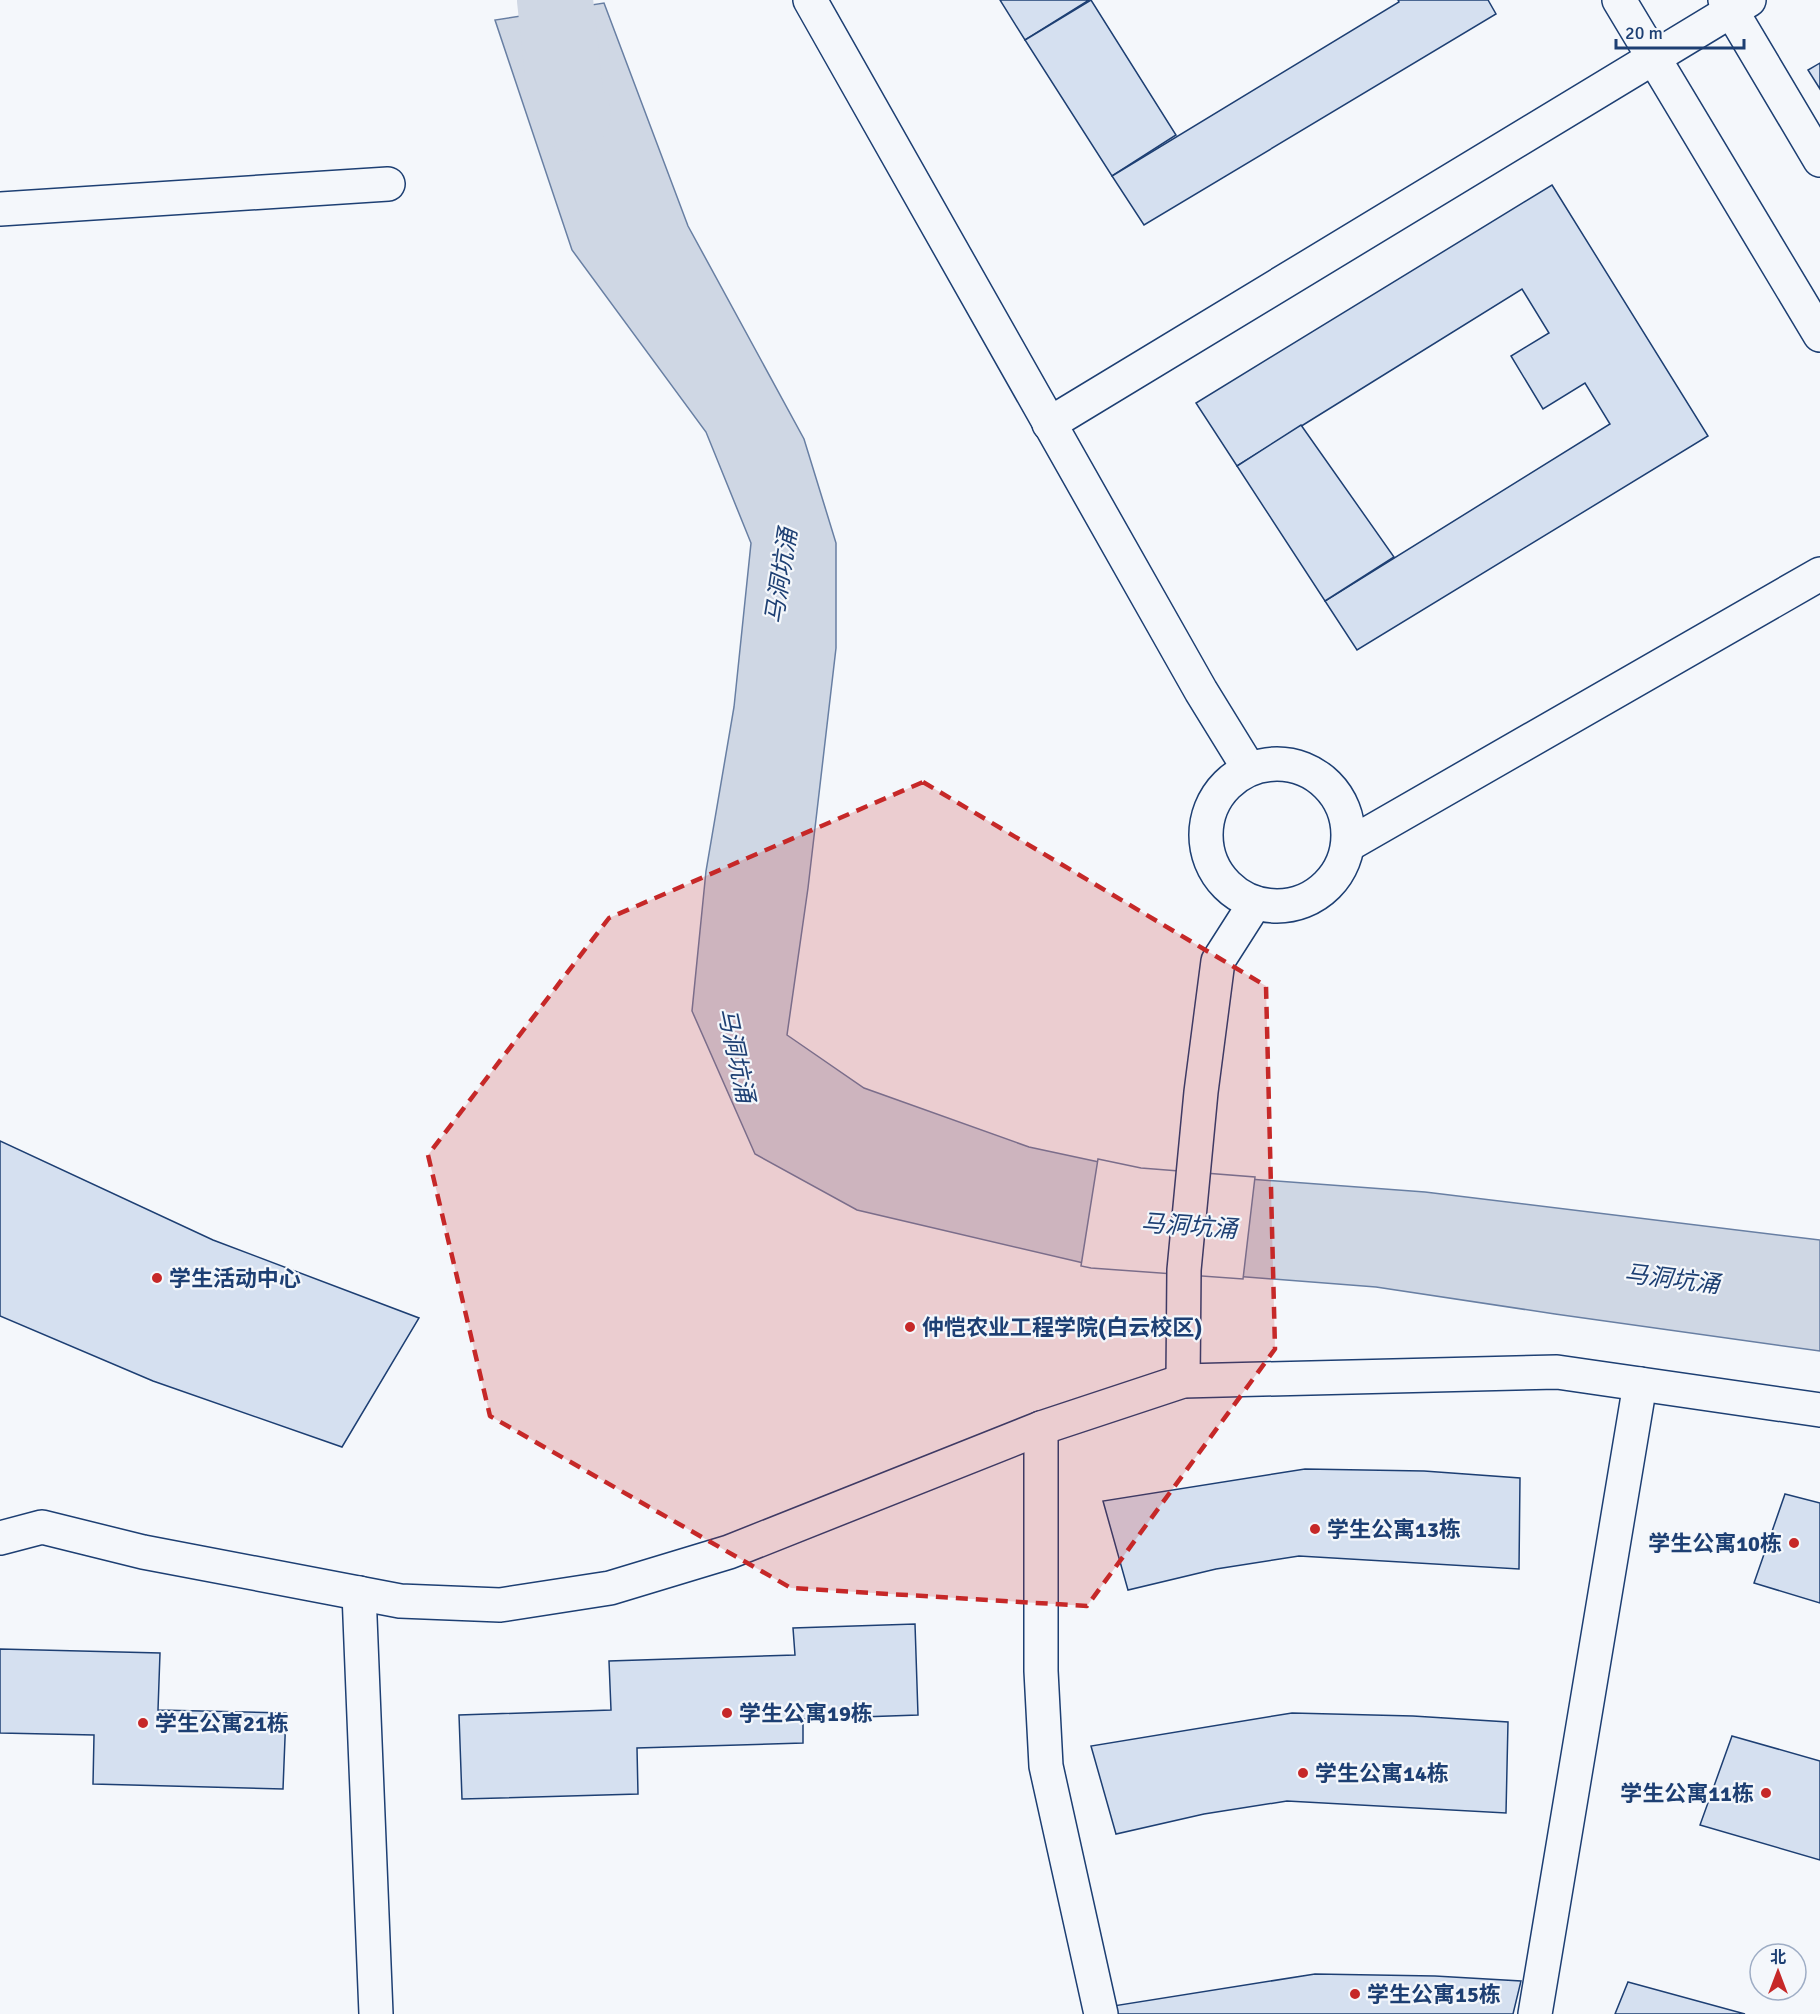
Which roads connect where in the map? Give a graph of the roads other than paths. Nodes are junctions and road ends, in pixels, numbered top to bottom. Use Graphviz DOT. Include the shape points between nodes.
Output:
graph roads {
  1 [pos="810,0"];
  2 [pos="1619,0"];
  3 [pos="1735,4"];
  4 [pos="1654,58"];
  5 [pos="1820,160"];
  6 [pos="388,184"];
  7 [pos="0,209"];
  8 [pos="1820,334"];
  9 [pos="1049,424"];
  10 [pos="1820,573"];
  11 [pos="1249,769"];
  12 [pos="1348,844"];
  13 [pos="1255,903"];
  14 [pos="1183,1381"];
  15 [pos="1640,1384"];
  16 [pos="1820,1410"];
  17 [pos="1041,1428"];
  18 [pos="0,1538"];
  19 [pos="359,1593"];
  20 [pos="376,2014"];
  21 [pos="1101,2014"];
  22 [pos="1535,2014"];
  1 -- 9 [label="street"];
  2 -- 4 [label="street"];
  3 -- 4 [label="street"];
  3 -- 5 [label="street"];
  4 -- 8 [label="street"];
  4 -- 9 [label="street"];
  6 -- 7 [label="street"];
  9 -- 11 [label="street"];
  10 -- 12 [label="street"];
  11 -- 12 [label="street" via="1273,764 1298,767 1320,778 1337,796 1347,820"];
  11 -- 13 [label="street" via="1228,782 1213,802 1205,825 1207,850 1216,874 1233,892"];
  12 -- 13 [label="street" via="1341,868 1326,888 1305,901 1280,907"];
  13 -- 14 [label="street" via="1218,961 1184,1270"];
  14 -- 15 [label="street" via="1557,1372"];
  14 -- 17 [label="street"];
  15 -- 16 [label="street"];
  15 -- 22 [label="street"];
  17 -- 19 [label="street" via="729,1552 610,1588 500,1605 400,1601"];
  17 -- 21 [label="street" via="1041,1671 1046,1766"];
  18 -- 19 [label="street" via="42,1527 143,1552"];
  19 -- 20 [label="street"];
}
